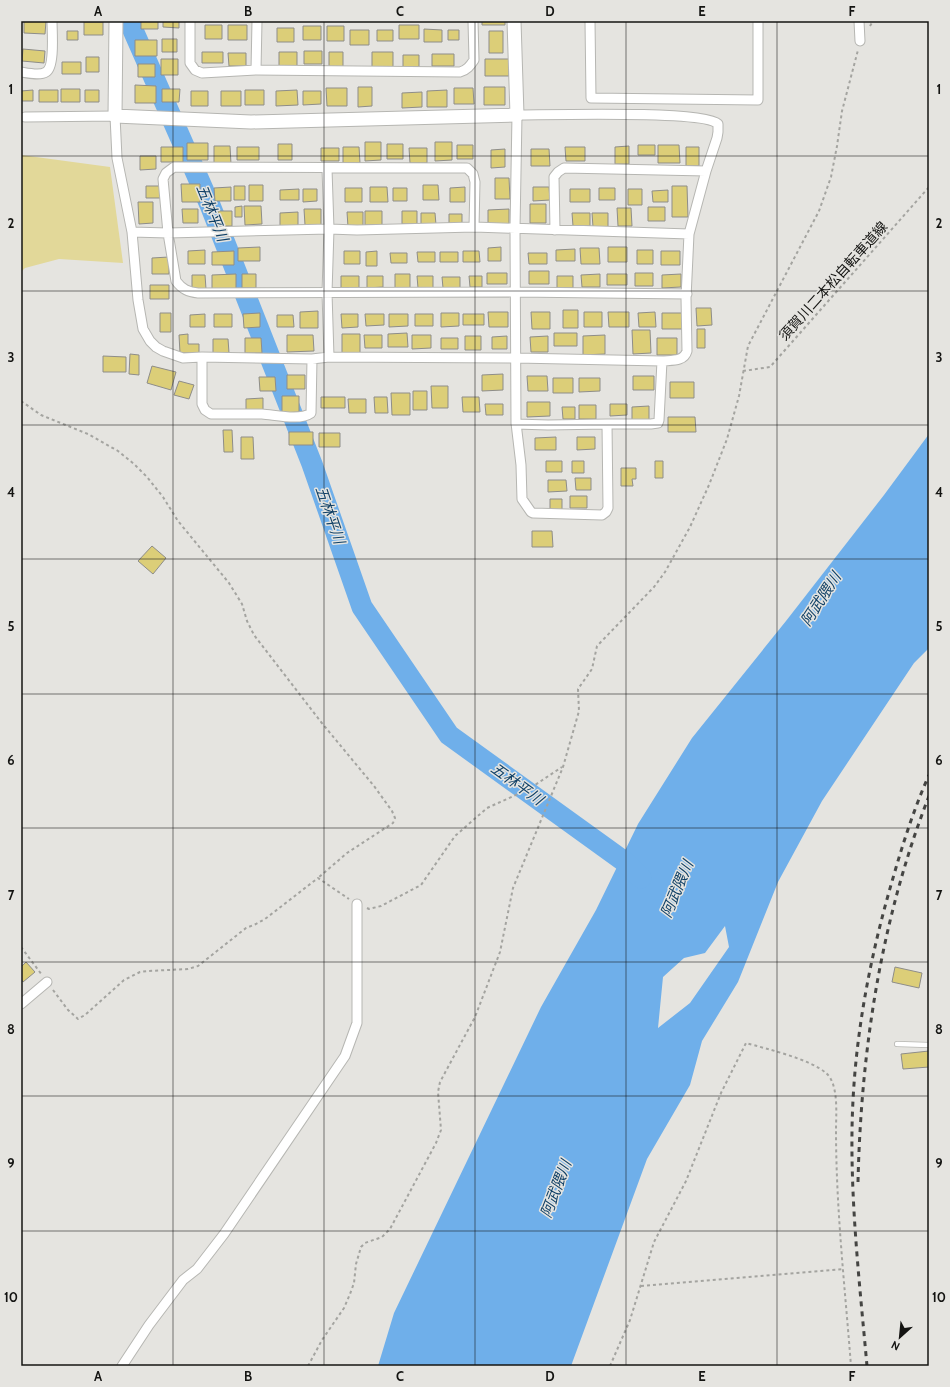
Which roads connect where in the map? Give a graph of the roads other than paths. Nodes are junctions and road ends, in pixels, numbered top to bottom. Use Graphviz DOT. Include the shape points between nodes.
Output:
graph roads {
  1 [pos="52,21"];
  2 [pos="116,21"];
  3 [pos="190,21"];
  4 [pos="257,21"];
  5 [pos="473,21"];
  6 [pos="514,21"];
  7 [pos="590,21"];
  8 [pos="758,21"];
  9 [pos="859,21"];
  10 [pos="860,41"];
  11 [pos="256,70"];
  12 [pos="21,72"];
  13 [pos="517,115"];
  14 [pos="115,116"];
  15 [pos="25,117"];
  16 [pos="327,169"];
  17 [pos="706,171"];
  18 [pos="474,227"];
  19 [pos="329,229"];
  20 [pos="515,229"];
  21 [pos="555,230"];
  22 [pos="132,232"];
  23 [pos="168,233"];
  24 [pos="689,234"];
  25 [pos="516,292"];
  26 [pos="327,293"];
  27 [pos="687,294"];
  28 [pos="202,357"];
  29 [pos="329,357"];
  30 [pos="516,358"];
  31 [pos="312,359"];
  32 [pos="662,361"];
  33 [pos="516,424"];
  34 [pos="607,424"];
  35 [pos="357,904"];
  36 [pos="47,982"];
  37 [pos="21,1004"];
  38 [pos="898,1044"];
  39 [pos="929,1045"];
  40 [pos="122,1366"];
  1 -- 12 [label="street" via="52,53 47,71"];
  2 -- 14 [label="street"];
  3 -- 11 [label="street" via="190,63 195,70 202,73"];
  4 -- 11 [label="street"];
  5 -- 11 [label="street" via="474,60 471,66 460,72"];
  6 -- 13 [label="street"];
  7 -- 8 [label="street" via="591,98 758,100"];
  9 -- 10 [label="street"];
  13 -- 14 [label="street" via="251,122"];
  13 -- 17 [label="street" via="634,114 716,122 718,132"];
  13 -- 20 [label="street"];
  14 -- 15 [label="street"];
  14 -- 22 [label="street" via="117,158"];
  16 -- 18 [label="street" via="467,168 473,174 474,182"];
  16 -- 19 [label="street"];
  16 -- 23 [label="street" via="174,167 163,179"];
  17 -- 21 [label="street" via="564,168 554,176"];
  17 -- 24 [label="street"];
  18 -- 19 [label="street"];
  18 -- 20 [label="street"];
  19 -- 23 [label="street"];
  19 -- 26 [label="street"];
  20 -- 21 [label="street"];
  20 -- 25 [label="street"];
  21 -- 24 [label="street"];
  22 -- 23 [label="street"];
  22 -- 28 [label="street" via="143,330 156,347 169,354 183,358"];
  23 -- 26 [label="street" via="176,280 189,292"];
  24 -- 27 [label="street"];
  25 -- 26 [label="street"];
  25 -- 27 [label="street"];
  25 -- 30 [label="street"];
  26 -- 29 [label="street"];
  27 -- 32 [label="street" via="686,356"];
  28 -- 31 [label="street"];
  28 -- 31 [label="street" via="202,404 211,414 264,414 290,417 307,416 311,413"];
  29 -- 30 [label="street"];
  29 -- 31 [label="street"];
  30 -- 32 [label="street"];
  30 -- 33 [label="street"];
  32 -- 34 [label="street" via="658,423"];
  33 -- 34 [label="street"];
  33 -- 34 [label="street" via="522,499 531,512 602,515 608,508"];
  35 -- 40 [label="street" via="357,1023 345,1056 224,1234 198,1269 183,1280"];
  36 -- 37 [label="street"];
  38 -- 39 [label="lane"];
}
